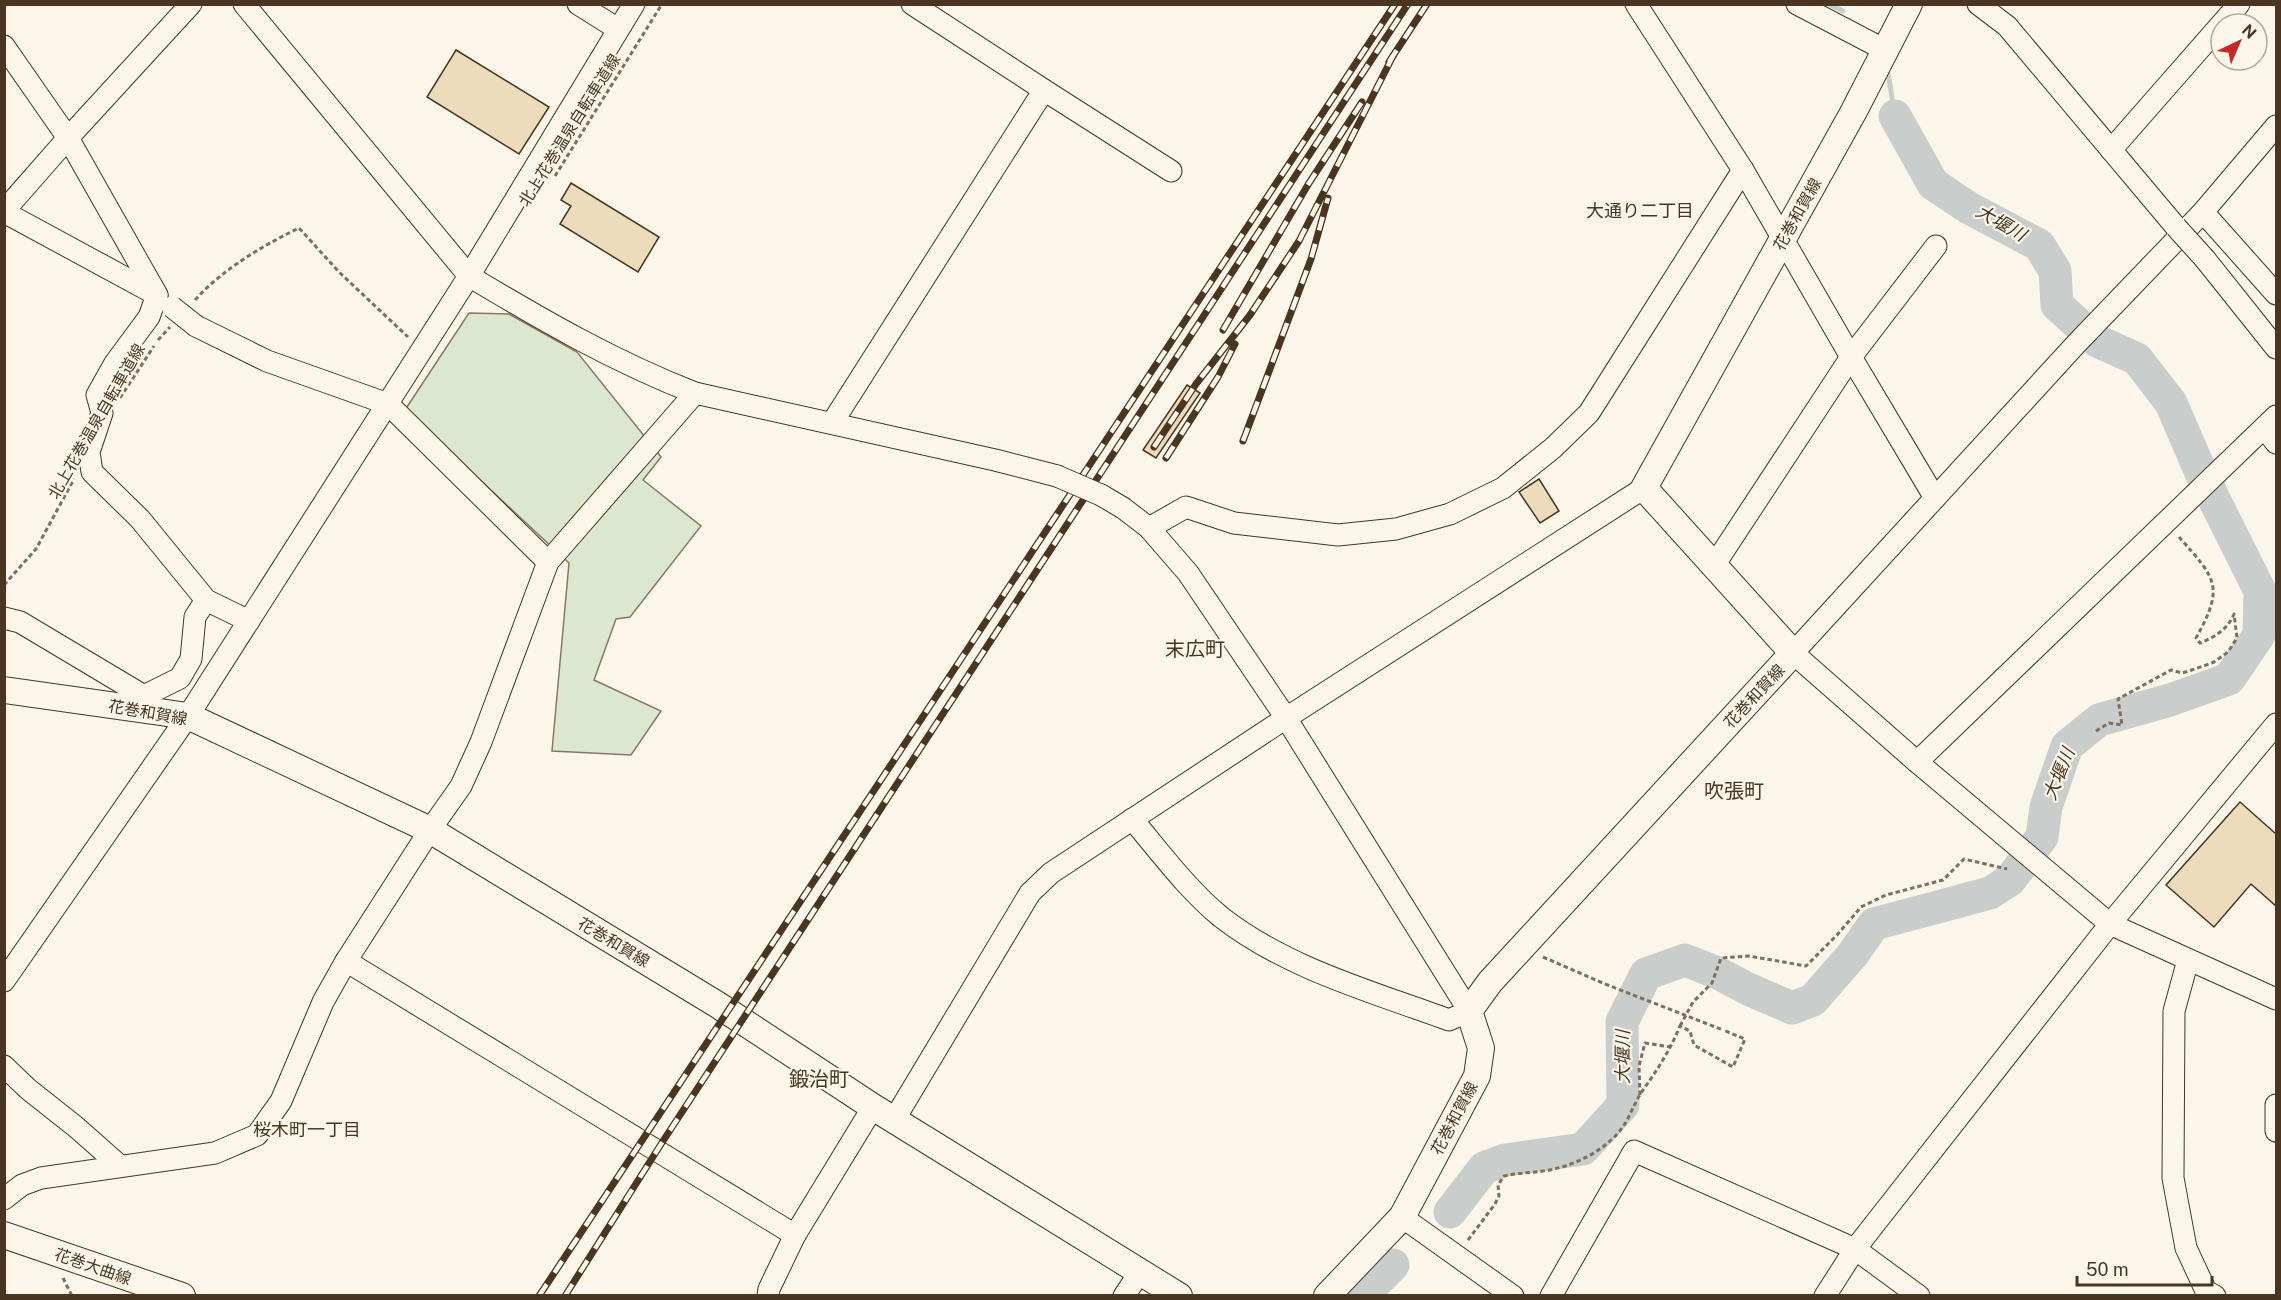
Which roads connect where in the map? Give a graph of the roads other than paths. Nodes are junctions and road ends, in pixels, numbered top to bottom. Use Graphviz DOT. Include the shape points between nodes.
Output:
graph roads {
  1 [pos="191,4"];
  2 [pos="244,4"];
  3 [pos="578,4"];
  4 [pos="634,4"];
  5 [pos="912,4"];
  6 [pos="1636,4"];
  7 [pos="1797,4"];
  8 [pos="1909,4"];
  9 [pos="2239,4"];
  10 [pos="1991,8"];
  11 [pos="618,29"];
  12 [pos="4,46"];
  13 [pos="1885,50"];
  14 [pos="1044,90"];
  15 [pos="2277,126"];
  16 [pos="68,138"];
  17 [pos="2111,150"];
  18 [pos="1743,170"];
  19 [pos="1170,171"];
  20 [pos="4,212"];
  21 [pos="2203,212"];
  22 [pos="1783,239"];
  23 [pos="1936,246"];
  24 [pos="468,276"];
  25 [pos="2277,294"];
  26 [pos="173,307"];
  27 [pos="2277,348"];
  28 [pos="1851,357"];
  29 [pos="695,393"];
  30 [pos="388,404"];
  31 [pos="832,423"];
  32 [pos="2273,429"];
  33 [pos="1644,488"];
  34 [pos="1935,498"];
  35 [pos="1149,528"];
  36 [pos="548,562"];
  37 [pos="1715,564"];
  38 [pos="206,600"];
  39 [pos="4,618"];
  40 [pos="249,621"];
  41 [pos="1793,652"];
  42 [pos="4,690"];
  43 [pos="188,716"];
  44 [pos="1286,718"];
  45 [pos="2277,724"];
  46 [pos="1917,762"];
  47 [pos="1132,819"];
  48 [pos="430,830"];
  49 [pos="2110,924"];
  50 [pos="2187,960"];
  51 [pos="346,962"];
  52 [pos="4,981"];
  53 [pos="2277,999"];
  54 [pos="1469,1011"];
  55 [pos="4,1066"];
  56 [pos="2277,1105"];
  57 [pos="884,1113"];
  58 [pos="2277,1131"];
  59 [pos="119,1165"];
  60 [pos="4,1199"];
  61 [pos="1402,1217"];
  62 [pos="4,1235"];
  63 [pos="795,1235"];
  64 [pos="1855,1249"];
  65 [pos="1140,1272"];
  66 [pos="182,1296"];
  67 [pos="768,1296"];
  68 [pos="1124,1296"];
  69 [pos="1179,1296"];
  70 [pos="1327,1296"];
  71 [pos="1513,1296"];
  72 [pos="1551,1296"];
  73 [pos="1826,1296"];
  74 [pos="1919,1296"];
  75 [pos="2215,1296"];
  1 -- 16 [label="street"];
  2 -- 24 [label="street"];
  3 -- 11 [label="street"];
  4 -- 11 [label="street"];
  5 -- 14 [label="street"];
  6 -- 18 [label="street"];
  7 -- 13 [label="street"];
  8 -- 13 [label="main road, 花巻和賀線"];
  9 -- 17 [label="street"];
  10 -- 17 [label="street"];
  11 -- 24 [label="street"];
  12 -- 16 [label="street"];
  13 -- 22 [label="main road, 花巻和賀線"];
  14 -- 19 [label="street"];
  14 -- 31 [label="street"];
  15 -- 21 [label="street"];
  16 -- 20 [label="street"];
  16 -- 26 [label="street"];
  17 -- 27 [label="street, bridge"];
  18 -- 22 [label="street"];
  18 -- 35 [label="street" via="1589,413 1503,488 1450,514 1396,529 1338,535 1293,531 1234,522 1186,507"];
  20 -- 26 [label="street"];
  21 -- 25 [label="street"];
  21 -- 34 [label="street"];
  22 -- 28 [label="street"];
  22 -- 33 [label="main road, 花巻和賀線"];
  23 -- 28 [label="street"];
  24 -- 29 [label="street" via="598,351"];
  24 -- 30 [label="street"];
  26 -- 30 [label="street, bridge" via="196,326 267,360"];
  26 -- 38 [label="street" via="149,316 115,363 97,395 102,413 89,452 92,472 140,519"];
  28 -- 34 [label="street"];
  28 -- 37 [label="street"];
  29 -- 31 [label="street"];
  29 -- 36 [label="street"];
  30 -- 36 [label="street"];
  30 -- 40 [label="street"];
  31 -- 35 [label="street, bridge" via="1056,476 1101,495"];
  32 -- 46 [label="street" via="2226,465"];
  33 -- 37 [label="main road, 花巻和賀線"];
  33 -- 44 [label="street"];
  34 -- 41 [label="street"];
  35 -- 44 [label="street" via="1188,573"];
  36 -- 48 [label="street" via="481,742 460,786"];
  37 -- 41 [label="main road, 花巻和賀線"];
  38 -- 39 [label="street" via="195,617 191,659 180,678 144,696 20,622"];
  38 -- 40 [label="street"];
  40 -- 43 [label="street"];
  41 -- 46 [label="street"];
  41 -- 54 [label="main road, 花巻和賀線" via="1490,982"];
  42 -- 43 [label="main road, 花巻和賀線"];
  43 -- 48 [label="main road, 花巻和賀線"];
  43 -- 52 [label="street"];
  44 -- 47 [label="street"];
  44 -- 54 [label="street"];
  45 -- 49 [label="street"];
  46 -- 49 [label="street"];
  47 -- 54 [label="street" via="1197,895 1222,918 1272,949 1449,1020"];
  47 -- 57 [label="street" via="1051,873 1030,893"];
  48 -- 51 [label="street"];
  48 -- 57 [label="main road, 花巻和賀線" via="718,1005"];
  49 -- 50 [label="street"];
  49 -- 64 [label="street"];
  50 -- 53 [label="street"];
  50 -- 75 [label="street" via="2174,1011 2173,1178 2186,1248 2206,1291"];
  51 -- 59 [label="street" via="323,1002 281,1101 257,1135 215,1153"];
  51 -- 63 [label="street"];
  54 -- 61 [label="main road, 花巻和賀線" via="1480,1048 1477,1076"];
  55 -- 59 [label="street"];
  56 -- 58 [label="street"];
  57 -- 63 [label="street"];
  57 -- 65 [label="main road, 花巻和賀線"];
  59 -- 60 [label="street" via="41,1178 22,1185"];
  61 -- 70 [label="main road, 花巻和賀線"];
  61 -- 71 [label="street"];
  62 -- 66 [label="main road, 花巻大曲線"];
  63 -- 67 [label="street"];
  64 -- 72 [label="street" via="1634,1151"];
  64 -- 73 [label="street"];
  64 -- 74 [label="street"];
  65 -- 68 [label="street"];
  65 -- 69 [label="main road, 花巻和賀線"];
}
